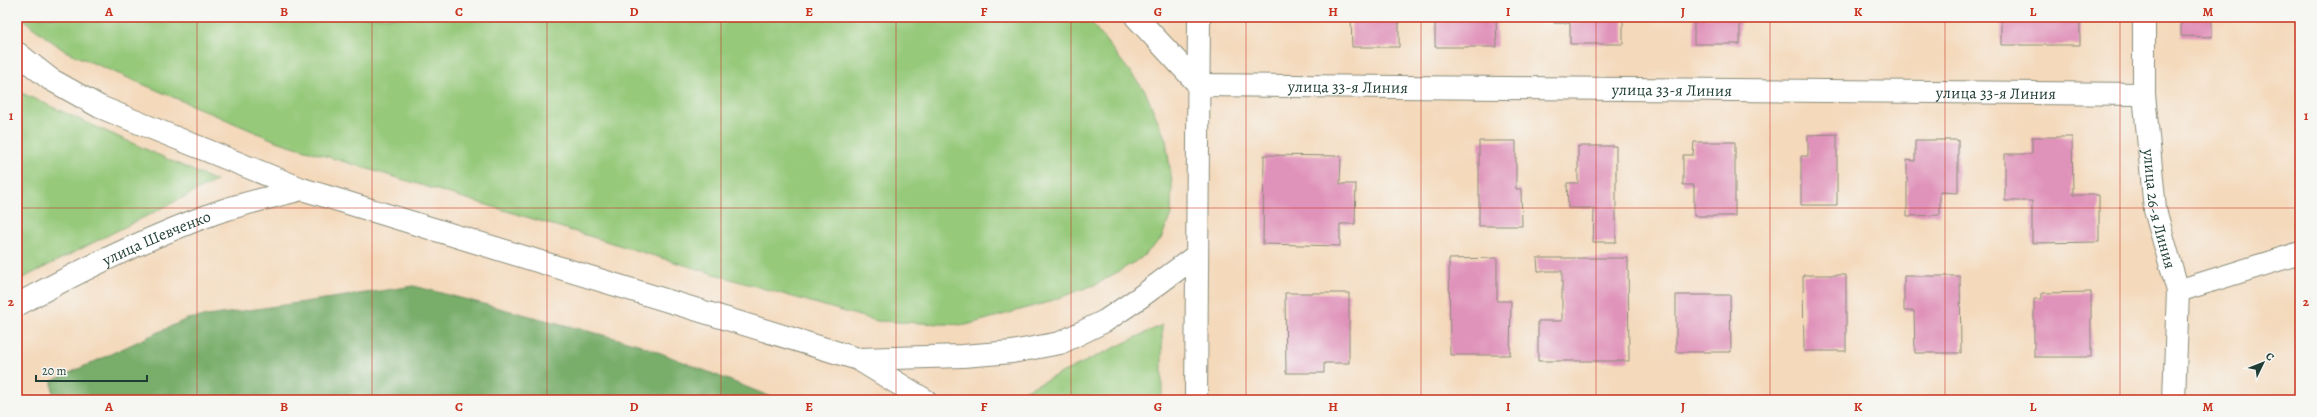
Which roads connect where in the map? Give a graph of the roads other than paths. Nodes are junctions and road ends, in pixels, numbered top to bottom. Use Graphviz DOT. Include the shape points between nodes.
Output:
graph roads {
  1 [pos="1136,17"];
  2 [pos="1199,17"];
  3 [pos="2144,17"];
  4 [pos="17,53"];
  5 [pos="1199,85"];
  6 [pos="2144,94"];
  7 [pos="302,189"];
  8 [pos="2300,253"];
  9 [pos="1197,255"];
  10 [pos="2178,291"];
  11 [pos="17,305"];
  12 [pos="858,359"];
  13 [pos="925,400"];
  14 [pos="1196,400"];
  15 [pos="2174,400"];
  1 -- 5 [label="street"];
  2 -- 5 [label="street"];
  3 -- 6 [label="street, улица 26-я Линия"];
  4 -- 7 [label="street" via="50,79 100,107"];
  5 -- 6 [label="street, улица 33-я Линия"];
  5 -- 9 [label="street"];
  6 -- 10 [label="street, улица 26-я Линия" via="2155,210"];
  7 -- 11 [label="street, улица Шевченко" via="216,213 167,232 92,264"];
  7 -- 12 [label="street"];
  8 -- 10 [label="street"];
  9 -- 12 [label="street" via="1105,321 1060,343 1012,352 962,356"];
  9 -- 14 [label="street"];
  10 -- 15 [label="street, улица 26-я Линия"];
  12 -- 13 [label="street"];
}
